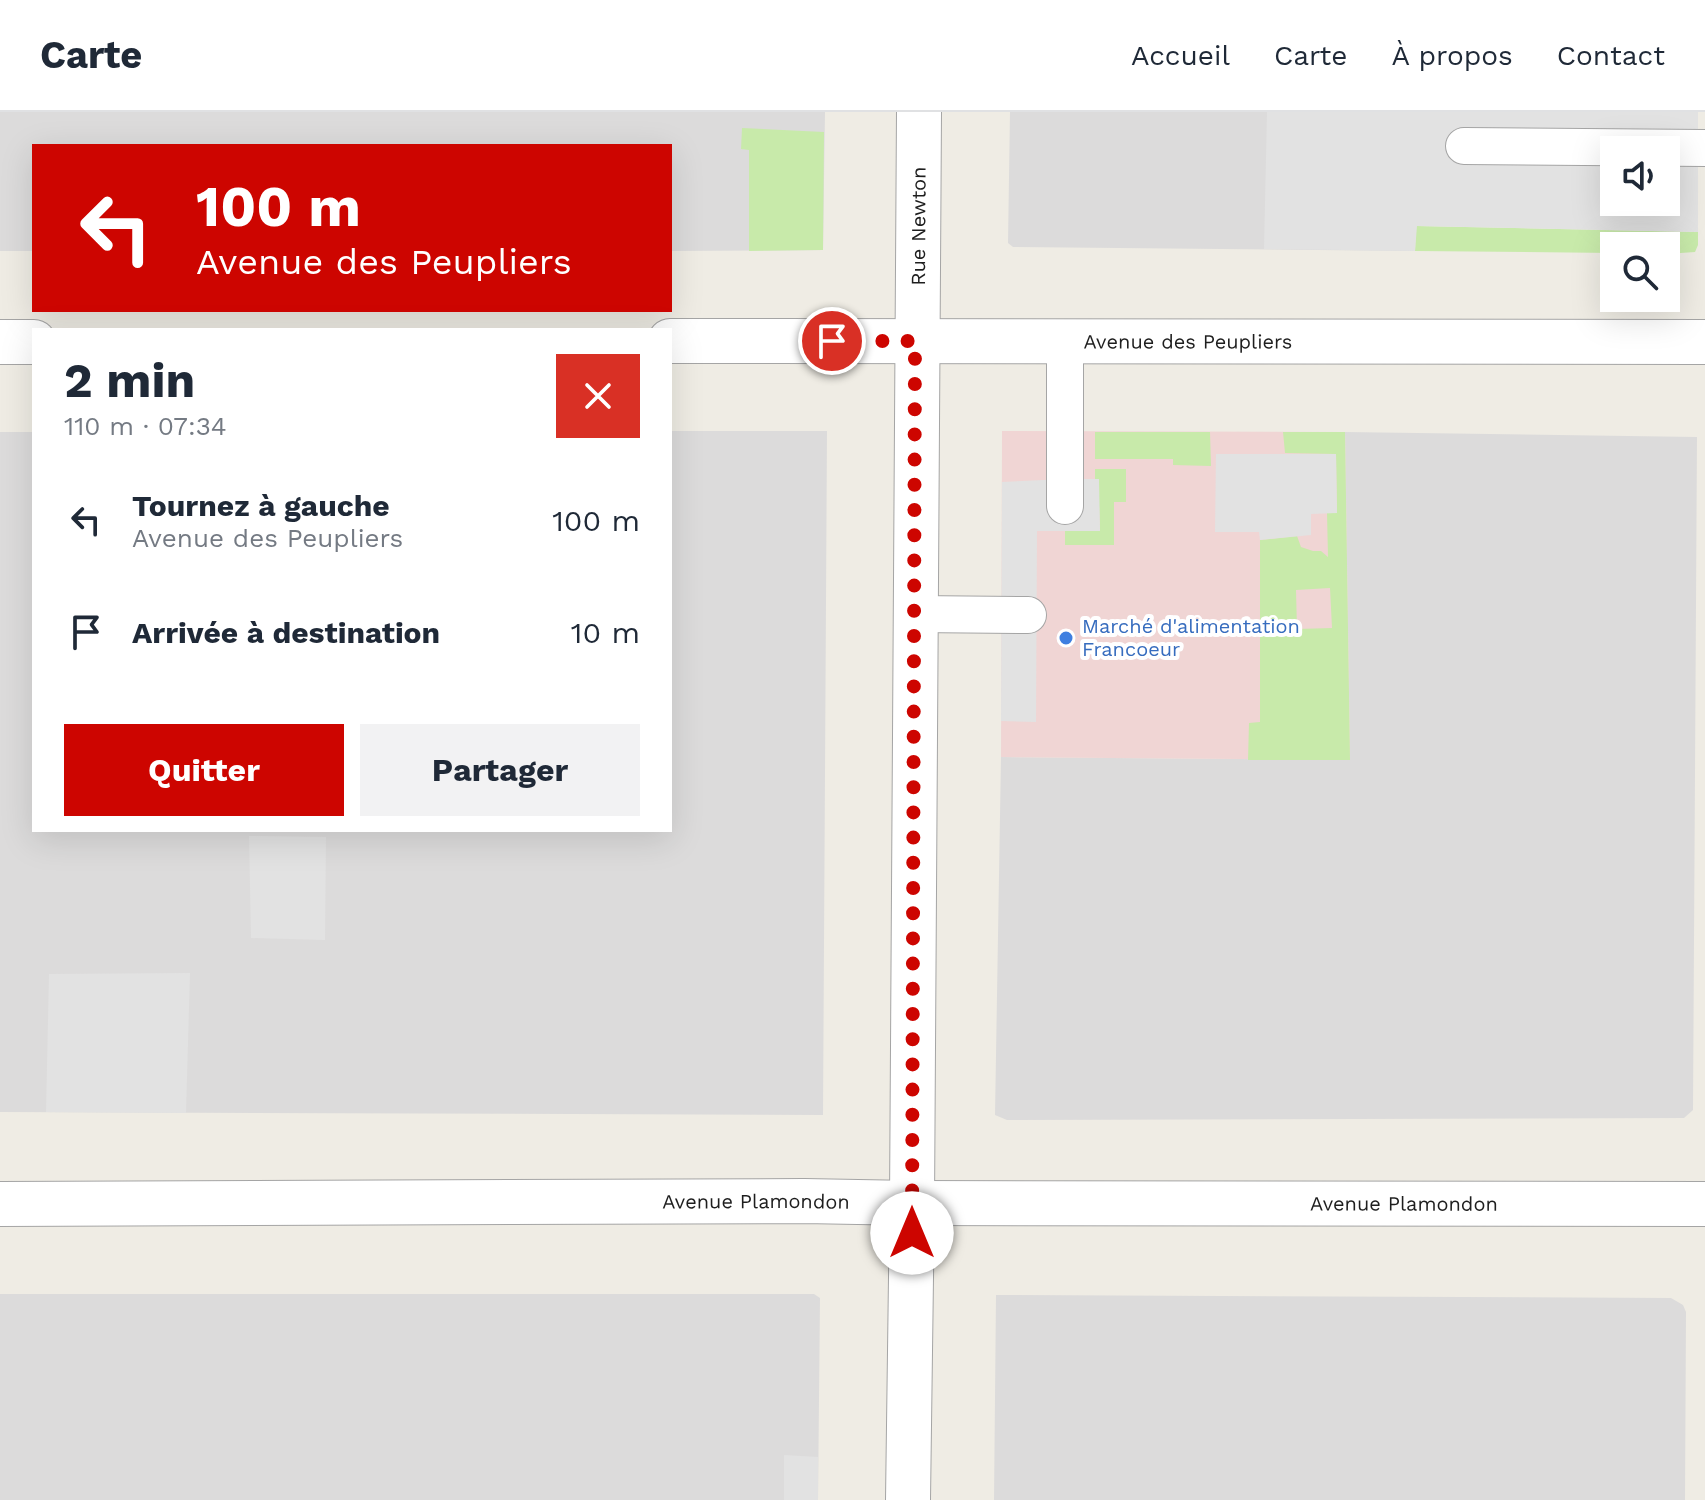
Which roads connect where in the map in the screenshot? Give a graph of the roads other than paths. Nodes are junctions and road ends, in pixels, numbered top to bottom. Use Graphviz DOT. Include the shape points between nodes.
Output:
graph roads {
  1 [pos="919,112"];
  2 [pos="1464,146"];
  3 [pos="1705,148"];
  4 [pos="672,341"];
  5 [pos="915,341"];
  6 [pos="1065,341"];
  7 [pos="0,342"];
  8 [pos="32,342"];
  9 [pos="1705,342"];
  10 [pos="1065,506"];
  11 [pos="915,614"];
  12 [pos="1028,615"];
  13 [pos="912,1203"];
  14 [pos="0,1204"];
  15 [pos="1705,1204"];
  16 [pos="908,1500"];
  1 -- 5 [label="street, Rue Newton"];
  2 -- 3 [label="lane"];
  4 -- 5 [label="street, Avenue des Peupliers"];
  5 -- 6 [label="street, Avenue des Peupliers"];
  5 -- 11 [label="street, Rue Newton"];
  6 -- 9 [label="street, Avenue des Peupliers"];
  6 -- 10 [label="lane"];
  7 -- 8 [label="street"];
  11 -- 12 [label="lane"];
  11 -- 13 [label="street, Rue Newton"];
  13 -- 14 [label="street, Avenue Plamondon"];
  13 -- 15 [label="street, Avenue Plamondon"];
  13 -- 16 [label="street, Rue Newton"];
}
